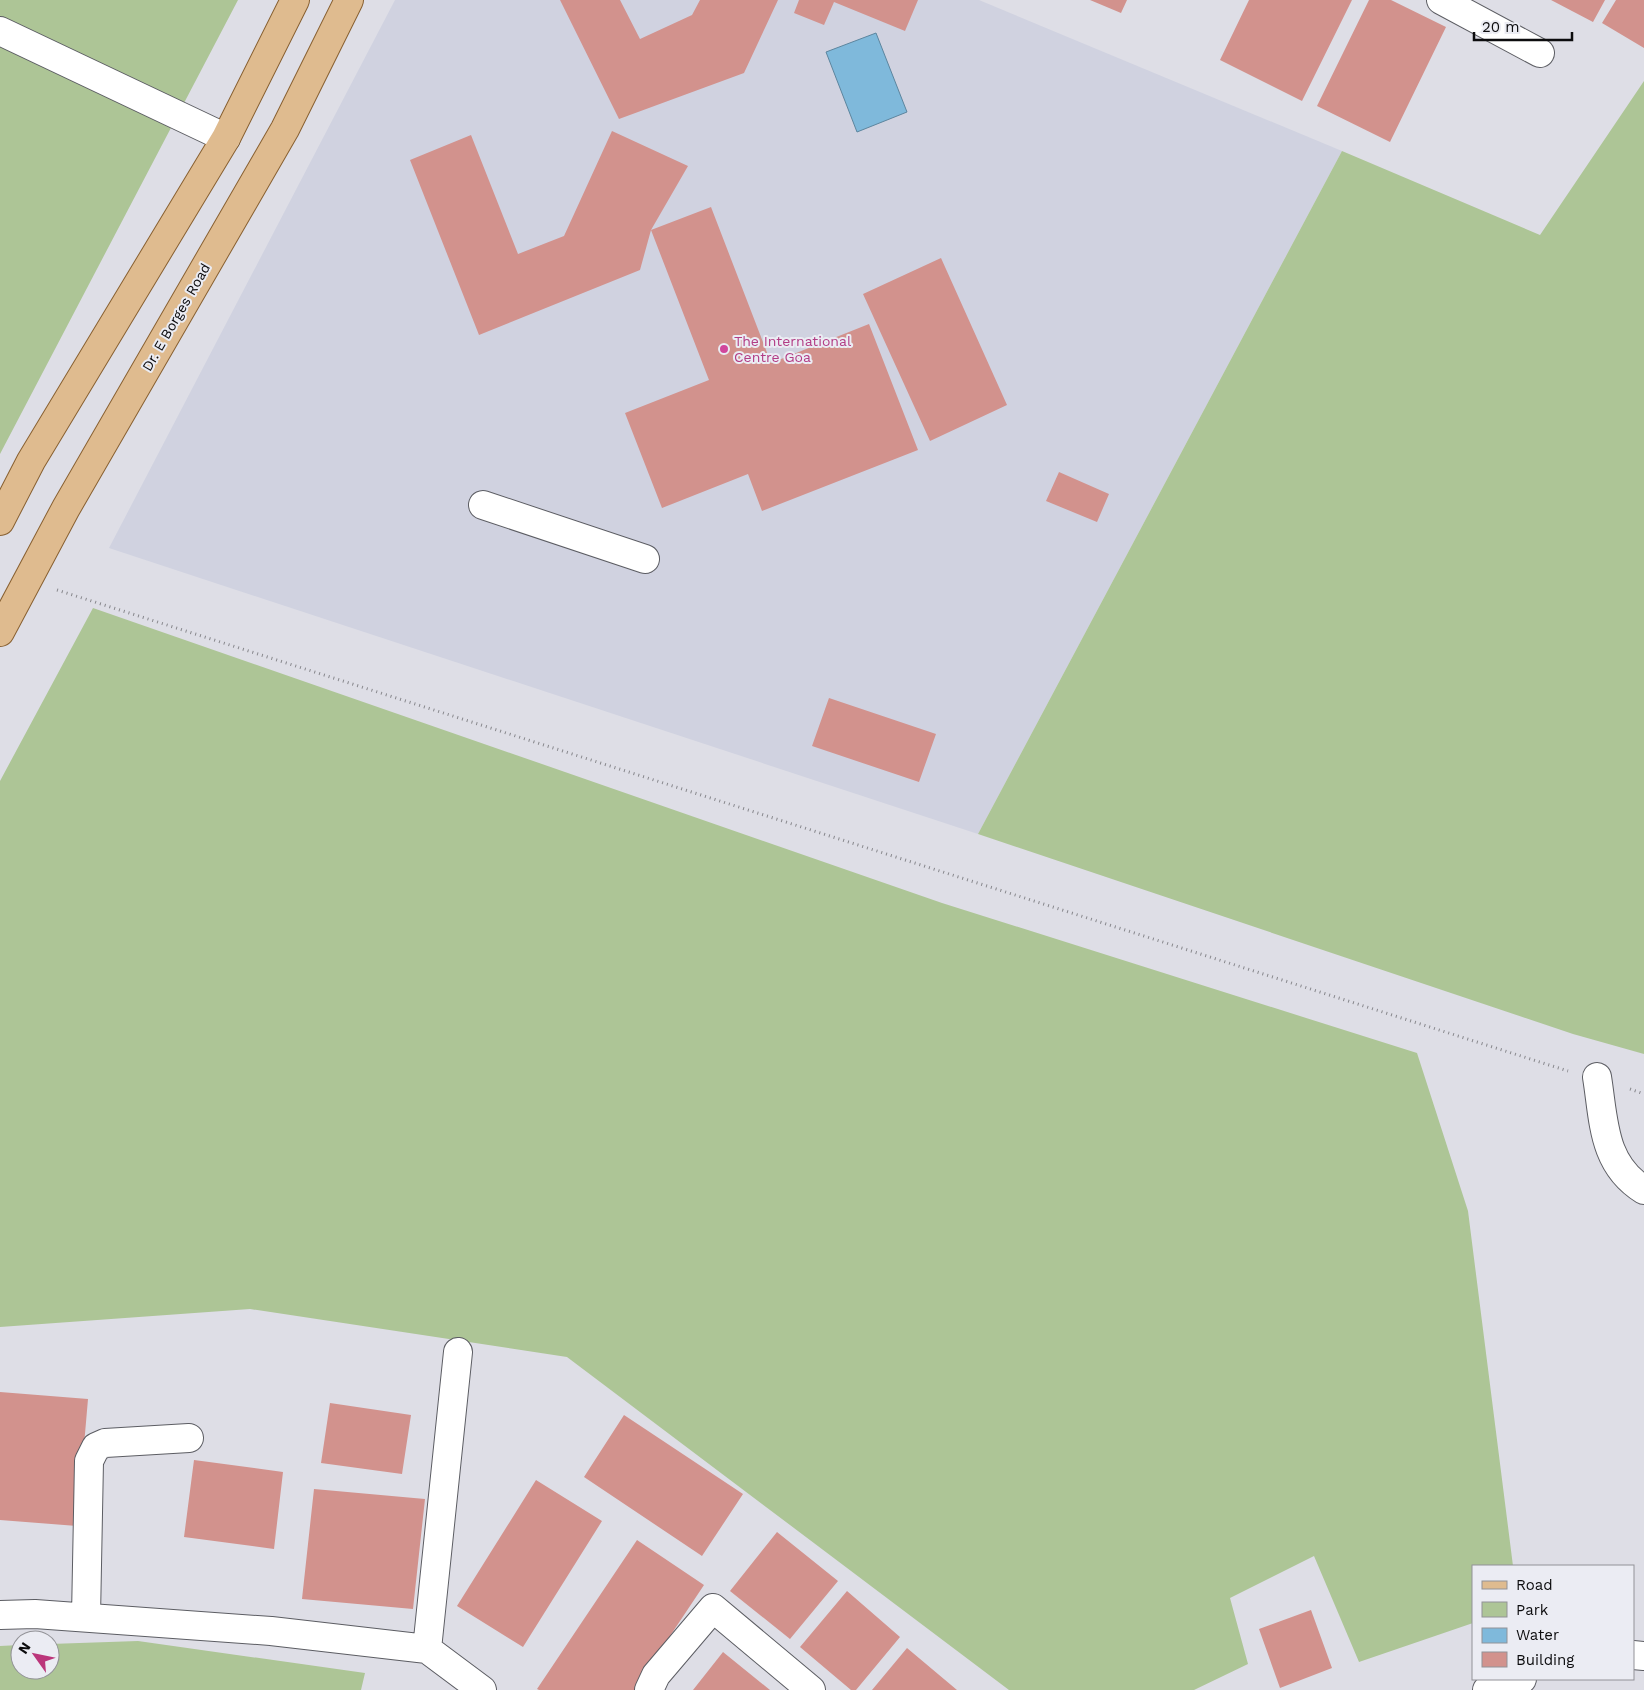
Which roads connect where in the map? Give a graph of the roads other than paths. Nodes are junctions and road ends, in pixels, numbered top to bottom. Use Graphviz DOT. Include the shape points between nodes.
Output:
graph roads {
  1 [pos="295,0"];
  2 [pos="349,0"];
  3 [pos="1457,4"];
  4 [pos="0,31"];
  5 [pos="1540,53"];
  6 [pos="226,138"];
  7 [pos="483,504"];
  8 [pos="0,521"];
  9 [pos="645,559"];
  10 [pos="0,632"];
  11 [pos="1597,1077"];
  12 [pos="1644,1190"];
  13 [pos="458,1352"];
  14 [pos="189,1438"];
  15 [pos="0,1615"];
  16 [pos="86,1618"];
  17 [pos="427,1649"];
  18 [pos="1519,1680"];
  19 [pos="482,1690"];
  20 [pos="649,1690"];
  21 [pos="810,1690"];
  22 [pos="1487,1690"];
  1 -- 6 [label="main road"];
  2 -- 10 [label="main road, Dr. E Borges Road" via="285,129 66,508"];
  3 -- 5 [label="street"];
  4 -- 6 [label="street"];
  6 -- 8 [label="main road" via="31,461"];
  7 -- 9 [label="street"];
  11 -- 12 [label="street" via="1608,1144 1616,1164"];
  13 -- 17 [label="street"];
  14 -- 16 [label="street" via="105,1443 96,1447 89,1461"];
  15 -- 16 [label="street"];
  16 -- 17 [label="street" via="271,1631"];
  17 -- 19 [label="street"];
  18 -- 22 [label="street"];
  20 -- 21 [label="street" via="656,1675 713,1608"];
}
